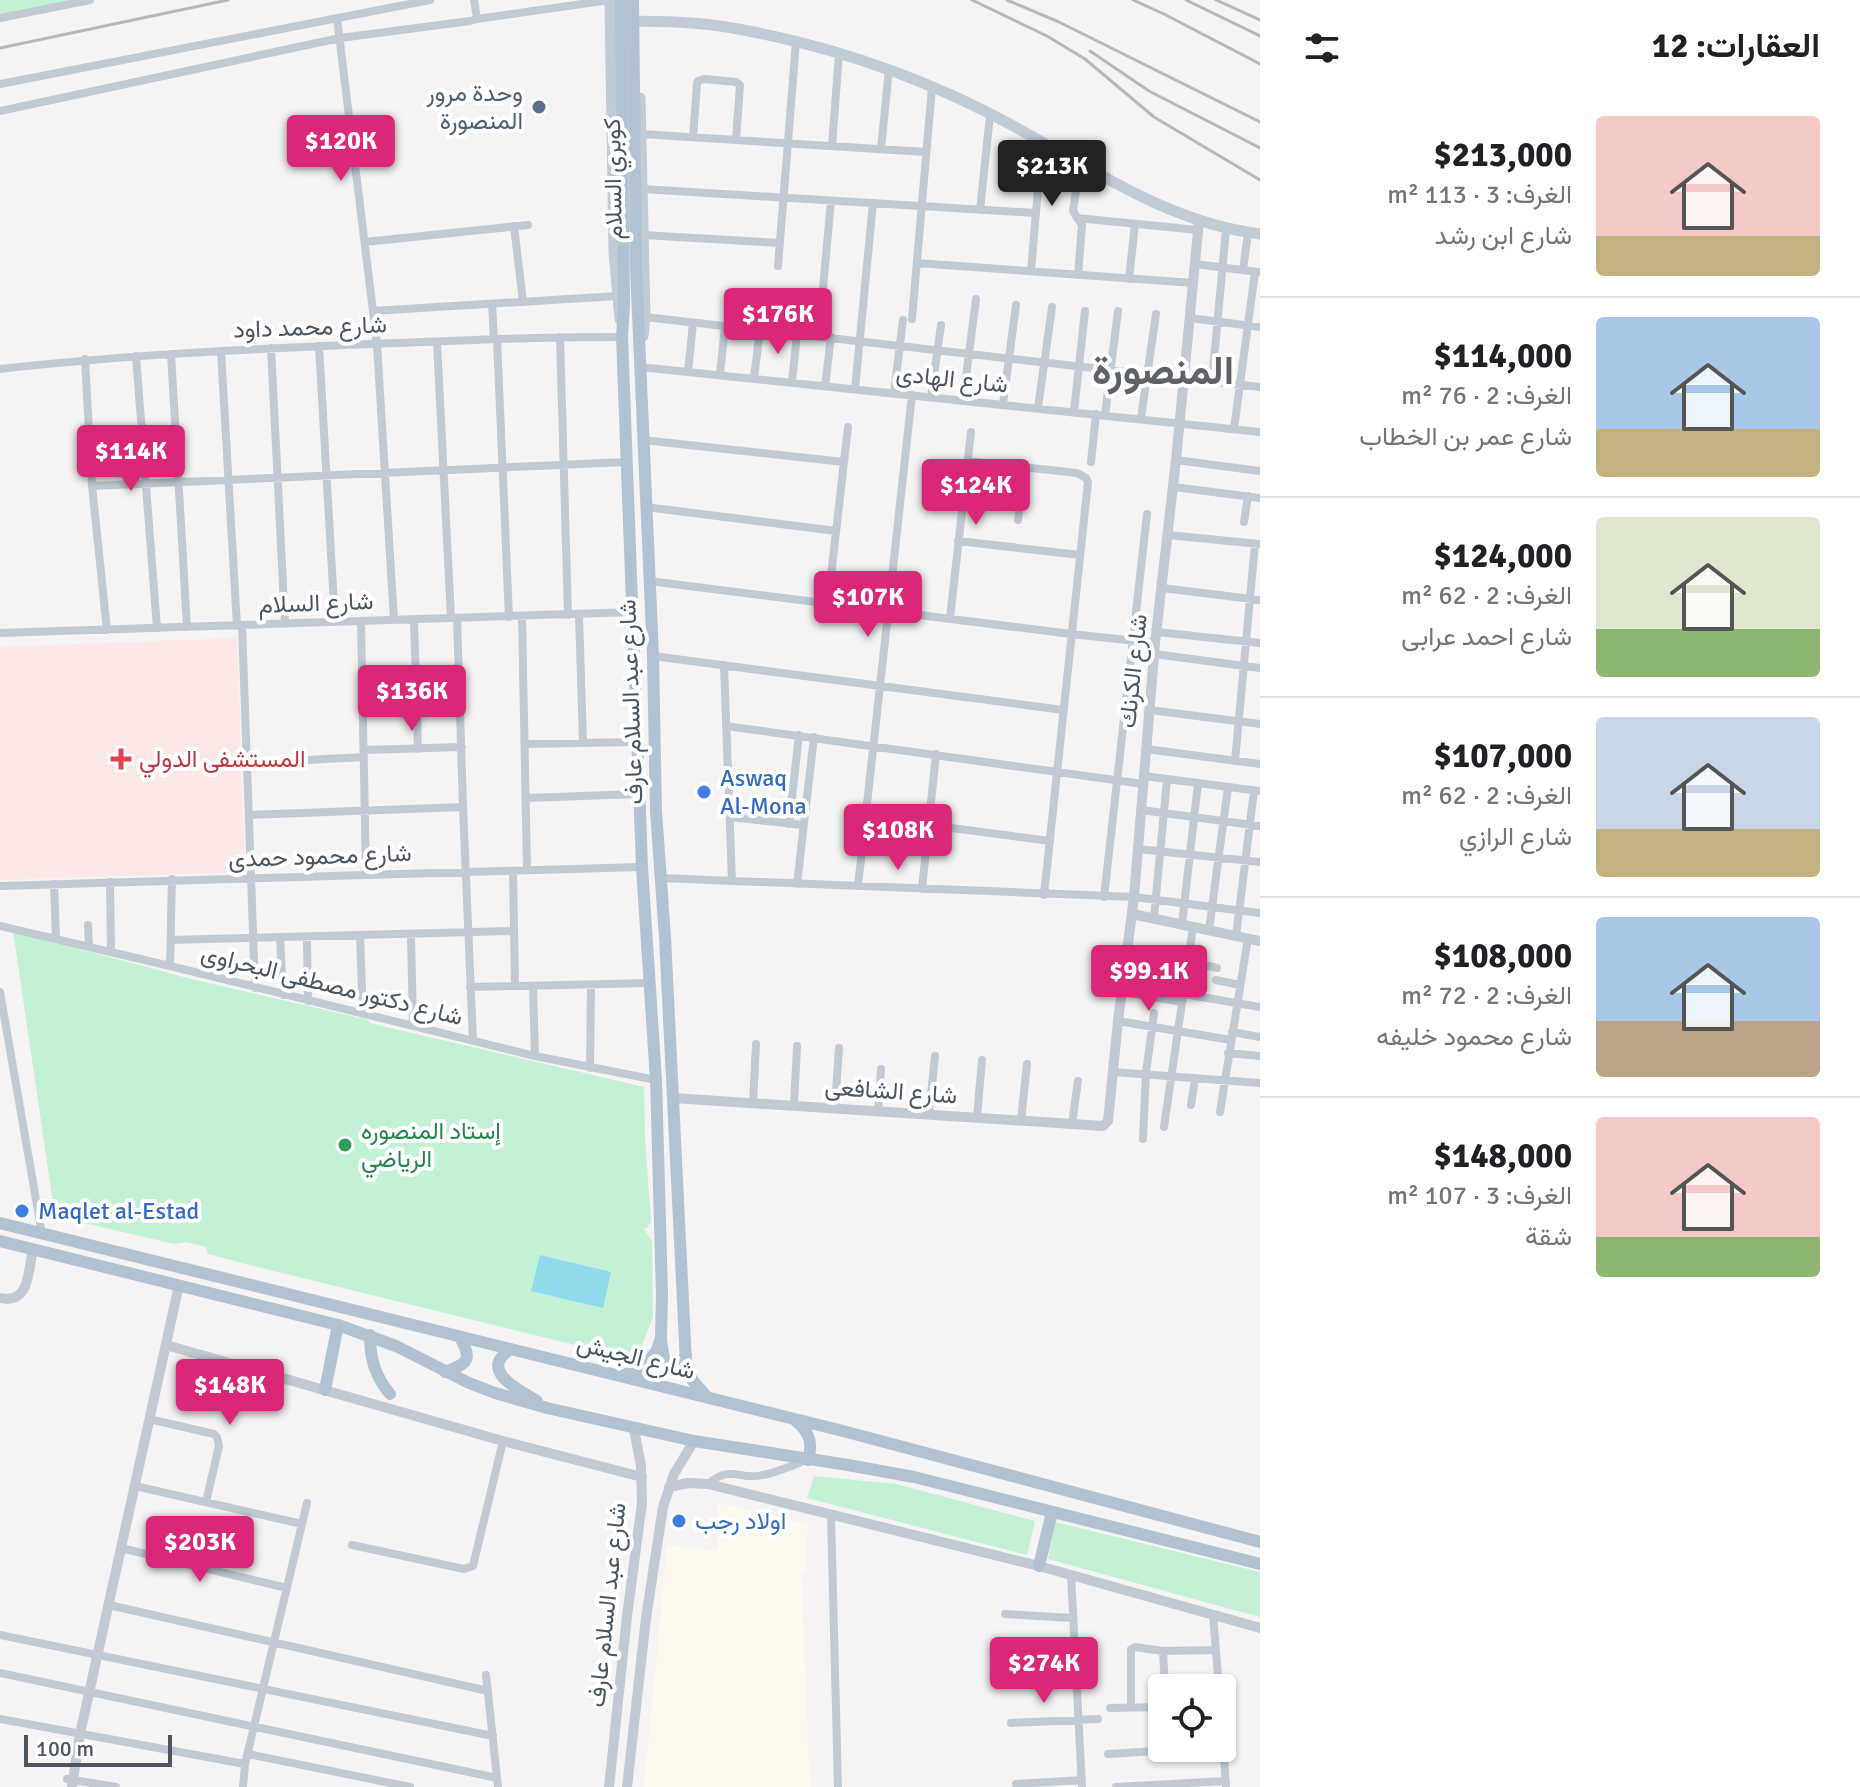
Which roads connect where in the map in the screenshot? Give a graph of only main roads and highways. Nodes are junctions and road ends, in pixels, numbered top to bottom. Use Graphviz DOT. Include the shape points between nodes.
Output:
graph roads {
  1 [pos="610,0"];
  2 [pos="621,0"];
  3 [pos="636,0"];
  4 [pos="611,21"];
  5 [pos="638,21"];
  6 [pos="1254,234"];
  7 [pos="614,252"];
  8 [pos="644,252"];
  9 [pos="630,268"];
  10 [pos="622,337"];
  11 [pos="640,362"];
  12 [pos="0,1223"];
  13 [pos="0,1241"];
  14 [pos="338,1325"];
  15 [pos="370,1335"];
  16 [pos="460,1337"];
  17 [pos="661,1338"];
  18 [pos="511,1349"];
  19 [pos="686,1355"];
  20 [pos="445,1372"];
  21 [pos="621,1376"];
  22 [pos="325,1390"];
  23 [pos="390,1394"];
  24 [pos="707,1397"];
  25 [pos="547,1408"];
  26 [pos="790,1418"];
  27 [pos="808,1460"];
  28 [pos="1052,1512"];
  29 [pos="1260,1542"];
  30 [pos="1260,1564"];
  31 [pos="1039,1566"];
  1 -- 4 [label="main road, شارع عبد السلام عارف"];
  2 -- 9 [label="main road, كوبري السلام"];
  3 -- 5 [label="main road, شارع عبد السلام عارف"];
  3 -- 9 [label="main road, كوبري السلام"];
  4 -- 5 [label="main road"];
  4 -- 7 [label="main road, شارع عبد السلام عارف"];
  5 -- 6 [label="main road" via="737,29 889,69 990,115 1199,225"];
  5 -- 8 [label="main road, شارع عبد السلام عارف"];
  7 -- 8 [label="main road"];
  7 -- 10 [label="main road, شارع عبد السلام عارف"];
  8 -- 11 [label="main road, شارع عبد السلام عارف"];
  9 -- 10 [label="main road, كوبري السلام"];
  9 -- 11 [label="main road, كوبري السلام"];
  10 -- 17 [label="main road, شارع عبد السلام عارف" via="642,867 656,1080"];
  11 -- 19 [label="main road, شارع عبد السلام عارف" via="656,797"];
  12 -- 16 [label="main road, شارع الجيش"];
  13 -- 14 [label="main road"];
  14 -- 15 [label="main road"];
  14 -- 22 [label="main road"];
  15 -- 20 [label="main road"];
  15 -- 23 [label="main road" via="373,1367"];
  16 -- 18 [label="main road, شارع الجيش"];
  16 -- 20 [label="main road" via="467,1359"];
  17 -- 19 [label="main road" via="669,1366 679,1366"];
  17 -- 21 [label="main road" via="645,1367"];
  18 -- 21 [label="main road, شارع الجيش"];
  18 -- 25 [label="main road" via="499,1361 502,1377"];
  19 -- 24 [label="main road, شارع عبد السلام عارف" via="693,1381"];
  20 -- 25 [label="main road"];
  21 -- 24 [label="main road, شارع الجيش"];
  24 -- 26 [label="main road, شارع الجيش"];
  25 -- 27 [label="main road"];
  26 -- 27 [label="main road" via="809,1435"];
  26 -- 29 [label="main road, شارع الجيش"];
  27 -- 28 [label="main road" via="914,1477"];
  28 -- 30 [label="main road"];
  28 -- 31 [label="main road"];
}
